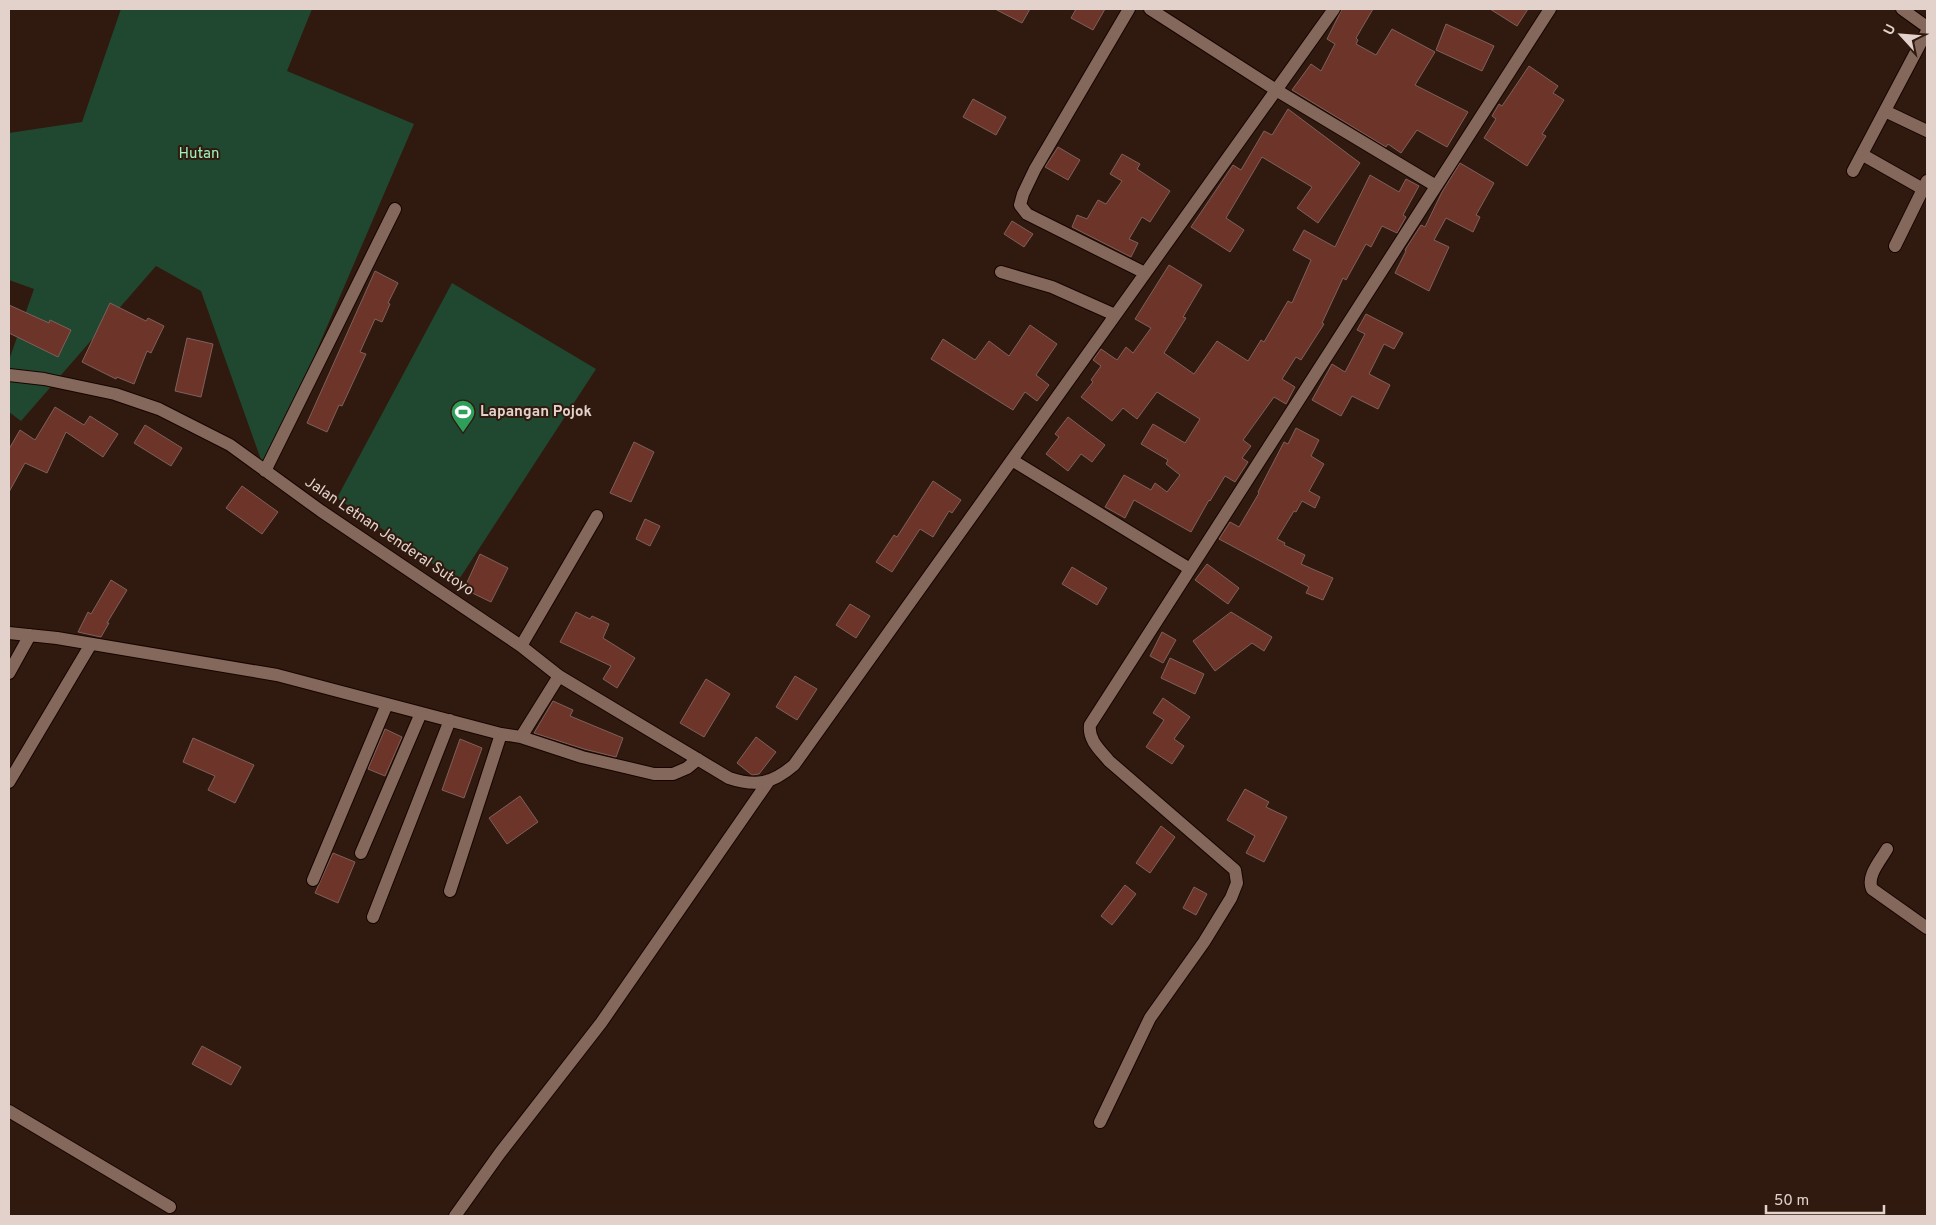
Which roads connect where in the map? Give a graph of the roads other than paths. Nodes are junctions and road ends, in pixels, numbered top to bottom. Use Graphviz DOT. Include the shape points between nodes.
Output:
graph roads {
  1 [pos="1128,9"];
  2 [pos="1150,9"];
  3 [pos="1334,9"];
  4 [pos="1550,9"];
  5 [pos="1902,9"];
  6 [pos="1927,27"];
  7 [pos="1927,31"];
  8 [pos="1276,90"];
  9 [pos="1885,111"];
  10 [pos="1927,131"];
  11 [pos="1862,155"];
  12 [pos="1854,172"];
  13 [pos="1925,185"];
  14 [pos="1436,186"];
  15 [pos="394,209"];
  16 [pos="1894,246"];
  17 [pos="1001,272"];
  18 [pos="1145,273"];
  19 [pos="1115,315"];
  20 [pos="9,375"];
  21 [pos="1012,460"];
  22 [pos="265,471"];
  23 [pos="597,516"];
  24 [pos="1190,569"];
  25 [pos="9,633"];
  26 [pos="30,635"];
  27 [pos="91,644"];
  28 [pos="521,646"];
  29 [pos="9,673"];
  30 [pos="559,676"];
  31 [pos="387,704"];
  32 [pos="421,713"];
  33 [pos="450,720"];
  34 [pos="501,734"];
  35 [pos="521,737"];
  36 [pos="698,759"];
  37 [pos="9,782"];
  38 [pos="768,782"];
  39 [pos="1887,848"];
  40 [pos="361,853"];
  41 [pos="313,880"];
  42 [pos="450,891"];
  43 [pos="374,917"];
  44 [pos="1927,928"];
  45 [pos="9,1111"];
  46 [pos="1100,1122"];
  47 [pos="170,1208"];
  48 [pos="455,1216"];
  1 -- 18 [label="street" via="1035,169 1020,205 1027,214"];
  2 -- 8 [label="street"];
  3 -- 8 [label="street"];
  4 -- 14 [label="street"];
  5 -- 6 [label="street"];
  7 -- 9 [label="street"];
  8 -- 14 [label="street"];
  8 -- 18 [label="street"];
  9 -- 10 [label="street"];
  9 -- 11 [label="street"];
  11 -- 12 [label="street"];
  11 -- 13 [label="street"];
  13 -- 16 [label="street"];
  14 -- 24 [label="street"];
  15 -- 22 [label="street"];
  17 -- 19 [label="street" via="1052,286"];
  18 -- 19 [label="street"];
  19 -- 21 [label="street"];
  20 -- 22 [label="street, Jalan Letnan Jenderal Sutoyo" via="115,394 159,408 230,445"];
  21 -- 24 [label="street"];
  21 -- 38 [label="street" via="794,765"];
  22 -- 28 [label="street, Jalan Letnan Jenderal Sutoyo"];
  23 -- 28 [label="street"];
  24 -- 46 [label="street" via="1089,731 1109,761 1235,870 1237,883 1204,942 1150,1018"];
  25 -- 26 [label="street"];
  26 -- 27 [label="street"];
  26 -- 29 [label="street"];
  27 -- 31 [label="street" via="277,675"];
  27 -- 37 [label="street"];
  28 -- 30 [label="street, Jalan Letnan Jenderal Sutoyo"];
  30 -- 35 [label="street"];
  30 -- 36 [label="street, Jalan Letnan Jenderal Sutoyo"];
  31 -- 32 [label="street"];
  31 -- 41 [label="street"];
  32 -- 33 [label="street"];
  32 -- 40 [label="street"];
  33 -- 34 [label="street"];
  33 -- 43 [label="street"];
  34 -- 35 [label="street"];
  34 -- 42 [label="street"];
  35 -- 36 [label="street" via="582,757 654,774 673,774"];
  36 -- 38 [label="street, Jalan Letnan Jenderal Sutoyo" via="728,778 754,784"];
  38 -- 48 [label="street" via="600,1024"];
  39 -- 44 [label="street" via="1871,877 1872,889"];
  45 -- 47 [label="street"];
}
